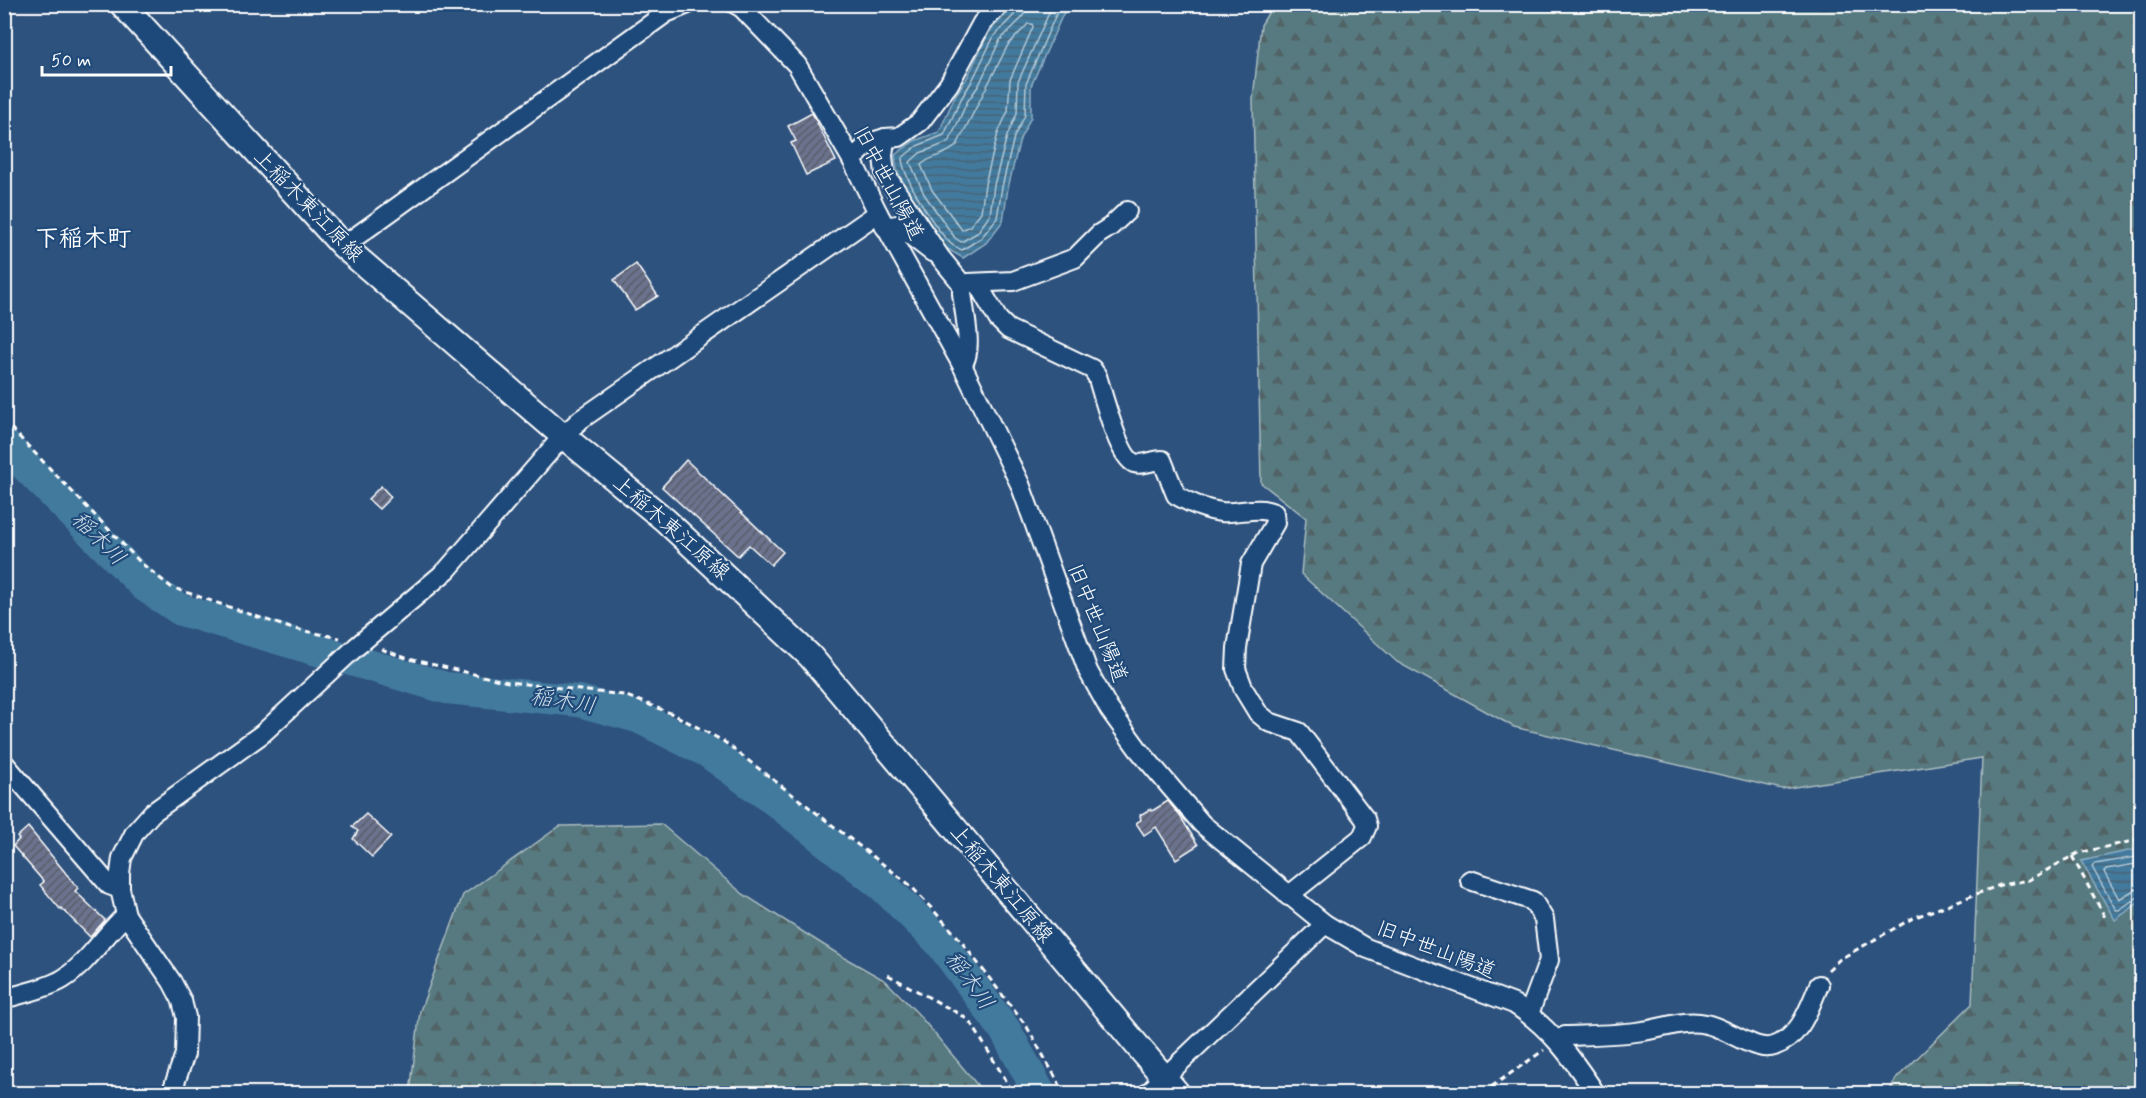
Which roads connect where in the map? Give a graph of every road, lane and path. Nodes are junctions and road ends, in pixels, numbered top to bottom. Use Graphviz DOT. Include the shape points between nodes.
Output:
graph roads {
  1 [pos="122,4"];
  2 [pos="688,4"];
  3 [pos="735,4"];
  4 [pos="1000,4"];
  5 [pos="885,138"];
  6 [pos="852,160"];
  7 [pos="1126,211"];
  8 [pos="882,220"];
  9 [pos="343,246"];
  10 [pos="940,257"];
  11 [pos="970,283"];
  12 [pos="962,365"];
  13 [pos="4,421"];
  14 [pos="563,436"];
  15 [pos="9,470"];
  16 [pos="4,474"];
  17 [pos="359,645"];
  18 [pos="4,763"];
  19 [pos="2142,839"];
  20 [pos="2072,856"];
  21 [pos="1470,880"];
  22 [pos="120,889"];
  23 [pos="1288,896"];
  24 [pos="126,915"];
  25 [pos="2106,919"];
  26 [pos="1325,924"];
  27 [pos="888,975"];
  28 [pos="1819,985"];
  29 [pos="4,999"];
  30 [pos="1529,1014"];
  31 [pos="1558,1040"];
  32 [pos="1164,1088"];
  33 [pos="171,1094"];
  34 [pos="1014,1094"];
  35 [pos="1065,1094"];
  36 [pos="1484,1094"];
  37 [pos="1596,1094"];
  1 -- 9 [label="main road, 上稲木東江原線"];
  2 -- 9 [label="street" via="666,13"];
  3 -- 6 [label="street, 旧中世山陽道" via="797,65"];
  4 -- 5 [label="street" via="982,23 949,84 921,122 899,137"];
  5 -- 6 [label="street" via="869,143"];
  5 -- 10 [label="street" via="885,174"];
  6 -- 8 [label="street, 旧中世山陽道"];
  7 -- 11 [label="street" via="1075,258 1013,281"];
  8 -- 10 [label="street" via="897,225"];
  8 -- 12 [label="street, 旧中世山陽道"];
  8 -- 14 [label="street" via="580,420"];
  9 -- 14 [label="main road, 上稲木東江原線"];
  10 -- 11 [label="street"];
  11 -- 12 [label="street" via="968,351"];
  11 -- 23 [label="street" via="1008,329 1092,369 1130,461 1137,464 1162,460 1176,495 1197,506 1222,512 1266,509 1274,513 1275,523 1251,564 1236,669 1258,713 1269,722 1299,732 1367,826 1362,837"];
  12 -- 23 [label="street, 旧中世山陽道" via="1020,484 1088,671 1109,709 1202,824"];
  13 -- 17 [label="path" via="141,563 171,587 290,628"];
  14 -- 17 [label="street" via="447,570"];
  14 -- 32 [label="main road, 上稲木東江原線" via="665,520 810,656"];
  15 -- 16 [label="path"];
  17 -- 22 [label="street" via="261,735 152,813 135,832 122,858"];
  17 -- 35 [label="path" via="508,682 624,694 723,741 910,885 957,936 1027,1027"];
  18 -- 22 [label="street" via="109,885"];
  19 -- 20 [label="path"];
  20 -- 25 [label="path"];
  20 -- 28 [label="path" via="2029,880 2000,885 1913,918 1840,959"];
  21 -- 30 [label="street" via="1533,901 1544,919 1549,960"];
  22 -- 24 [label="street"];
  23 -- 26 [label="street, 旧中世山陽道"];
  24 -- 29 [label="street" via="63,979"];
  24 -- 33 [label="street" via="182,1000 186,1054"];
  26 -- 30 [label="street, 旧中世山陽道" via="1366,948 1514,1004"];
  26 -- 32 [label="street"];
  27 -- 34 [label="path" via="963,1016"];
  28 -- 31 [label="street" via="1804,1021 1794,1034 1773,1047 1763,1049 1722,1027 1691,1021 1641,1032 1565,1036"];
  30 -- 31 [label="street, 旧中世山陽道"];
  31 -- 36 [label="path"];
  31 -- 37 [label="street, 旧中世山陽道"];
}
